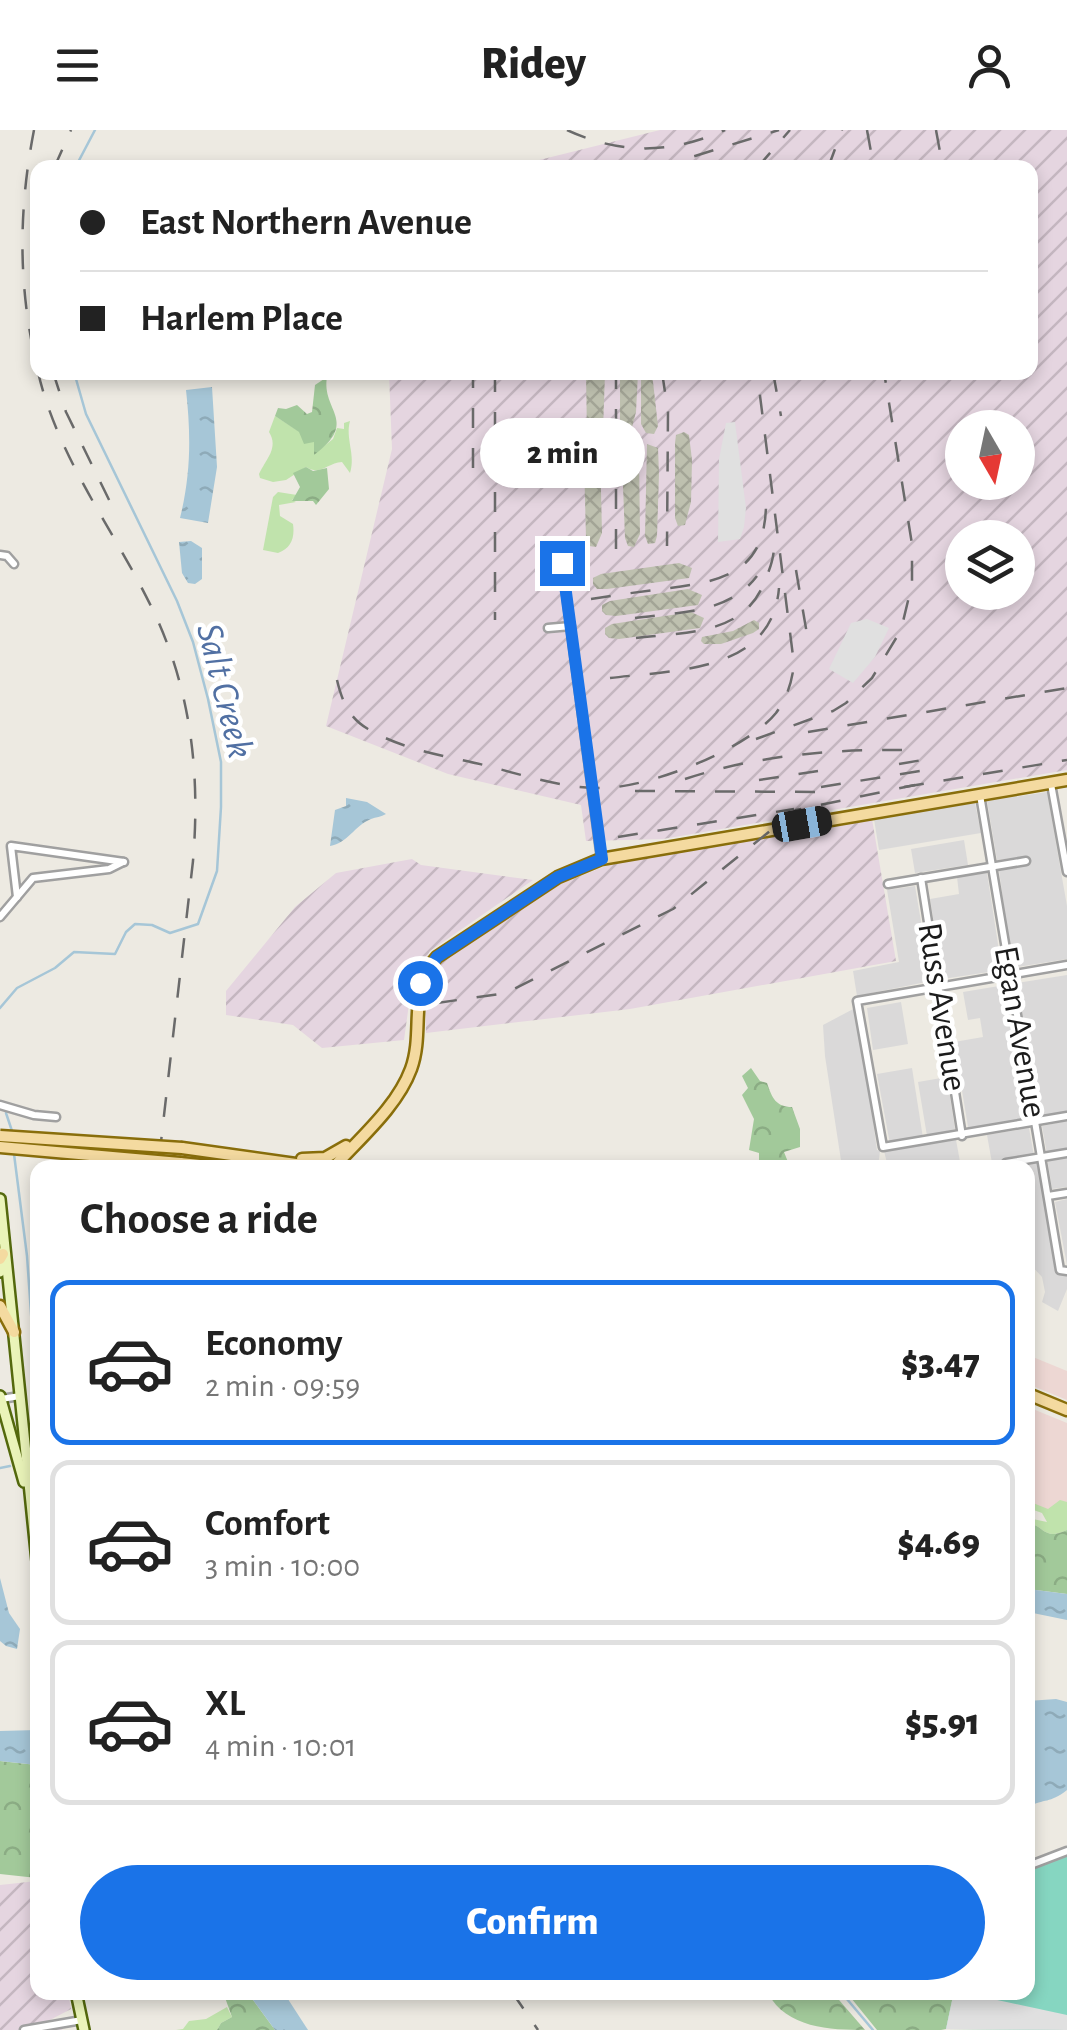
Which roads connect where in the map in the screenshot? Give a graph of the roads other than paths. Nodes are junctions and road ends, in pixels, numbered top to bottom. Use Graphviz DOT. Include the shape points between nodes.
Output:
graph roads {
  1 [pos="4,555"];
  2 [pos="562,563"];
  3 [pos="14,564"];
  4 [pos="571,626"];
  5 [pos="548,628"];
  6 [pos="1067,780"];
  7 [pos="1051,782"];
  8 [pos="980,794"];
  9 [pos="602,859"];
  10 [pos="1026,861"];
  11 [pos="992,867"];
  12 [pos="1067,872"];
  13 [pos="921,878"];
  14 [pos="888,884"];
  15 [pos="17,897"];
  16 [pos="0,917"];
  17 [pos="1067,965"];
  18 [pos="1010,975"];
  19 [pos="938,987"];
  20 [pos="0,1105"];
  21 [pos="1067,1116"];
  22 [pos="56,1117"];
  23 [pos="1035,1121"];
  24 [pos="374,1123"];
  25 [pos="0,1136"];
  26 [pos="962,1136"];
  27 [pos="0,1149"];
  28 [pos="349,1149"];
  29 [pos="1067,1153"];
  30 [pos="248,1156"];
  31 [pos="1041,1157"];
  32 [pos="146,1160"];
  33 [pos="273,1160"];
  34 [pos="340,1160"];
  35 [pos="351,1160"];
  36 [pos="1024,1160"];
  37 [pos="1067,1193"];
  38 [pos="1048,1196"];
  39 [pos="0,1199"];
  40 [pos="6,1239"];
  41 [pos="2,1256"];
  42 [pos="1064,1271"];
  43 [pos="0,1272"];
  44 [pos="0,1306"];
  45 [pos="14,1332"];
  46 [pos="20,1396"];
  47 [pos="1035,1397"];
  48 [pos="0,1398"];
  49 [pos="1067,1410"];
  50 [pos="30,1490"];
  51 [pos="30,1502"];
  52 [pos="1067,1851"];
  53 [pos="1035,1863"];
  54 [pos="78,2000"];
  55 [pos="83,2025"];
  56 [pos="24,2030"];
  1 -- 3 [label="street"];
  2 -- 4 [label="street"];
  4 -- 5 [label="street"];
  4 -- 9 [label="street"];
  6 -- 7 [label="main road"];
  7 -- 8 [label="main road"];
  7 -- 12 [label="street"];
  8 -- 9 [label="main road"];
  8 -- 11 [label="street, Egan Avenue"];
  9 -- 24 [label="main road" via="558,877 429,966 420,983 412,1067"];
  10 -- 11 [label="street"];
  11 -- 13 [label="street"];
  11 -- 18 [label="street, Egan Avenue"];
  13 -- 14 [label="street"];
  13 -- 19 [label="street, Russ Avenue"];
  15 -- 15 [label="street" via="11,846 124,862 33,878"];
  15 -- 16 [label="street"];
  17 -- 18 [label="street"];
  18 -- 19 [label="street"];
  18 -- 23 [label="street, Egan Avenue"];
  19 -- 26 [label="street, Russ Avenue"];
  19 -- 26 [label="street" via="857,1001 882,1147"];
  20 -- 22 [label="street"];
  21 -- 23 [label="street"];
  23 -- 26 [label="street"];
  23 -- 31 [label="street, Egan Avenue"];
  24 -- 28 [label="main road"];
  24 -- 30 [label="main road" via="325,1158"];
  25 -- 30 [label="main road, bridge"];
  27 -- 32 [label="main road, bridge"];
  28 -- 34 [label="main road"];
  28 -- 35 [label="main road"];
  29 -- 31 [label="street"];
  30 -- 33 [label="main road"];
  31 -- 36 [label="street"];
  31 -- 38 [label="street, Egan Avenue"];
  37 -- 38 [label="street"];
  38 -- 42 [label="street, Egan Avenue"];
  39 -- 40 [label="main road"];
  40 -- 41 [label="main road"];
  40 -- 45 [label="main road"];
  41 -- 43 [label="main road"];
  44 -- 45 [label="main road"];
  45 -- 46 [label="main road"];
  46 -- 48 [label="street"];
  46 -- 50 [label="main road"];
  47 -- 49 [label="main road"];
  48 -- 51 [label="main road"];
  52 -- 53 [label="street"];
  54 -- 55 [label="main road"];
  55 -- 56 [label="street"];
}
